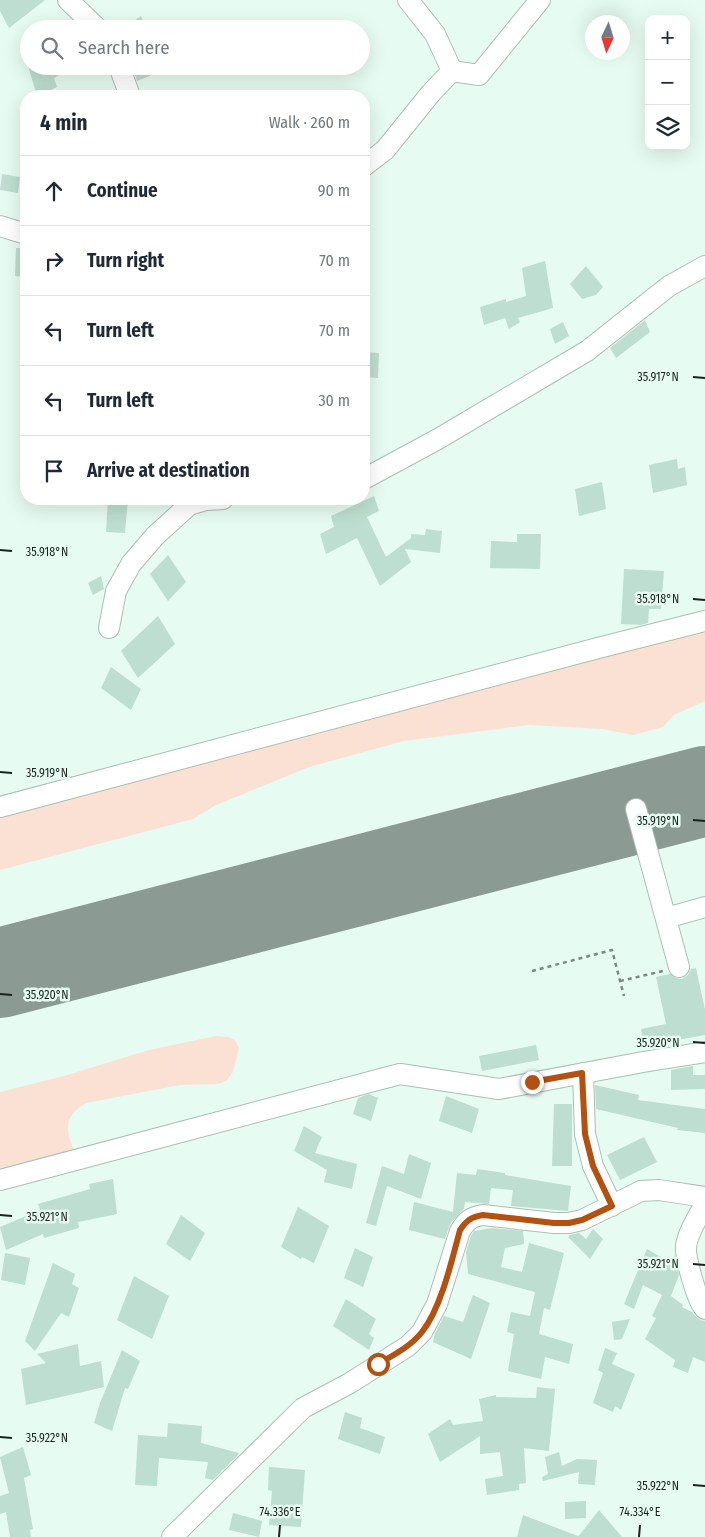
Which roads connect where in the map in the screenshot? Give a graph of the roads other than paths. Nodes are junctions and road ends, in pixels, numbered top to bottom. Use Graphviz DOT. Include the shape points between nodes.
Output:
graph roads {
  1 [pos="68,0"];
  2 [pos="408,0"];
  3 [pos="540,0"];
  4 [pos="89,20"];
  5 [pos="452,71"];
  6 [pos="122,75"];
  7 [pos="128,90"];
  8 [pos="370,161"];
  9 [pos="0,226"];
  10 [pos="20,232"];
  11 [pos="705,266"];
  12 [pos="370,476"];
  13 [pos="190,505"];
  14 [pos="705,621"];
  15 [pos="109,628"];
  16 [pos="0,807"];
  17 [pos="636,808"];
  18 [pos="705,907"];
  19 [pos="666,918"];
  20 [pos="679,967"];
  21 [pos="705,1052"];
  22 [pos="582,1073"];
  23 [pos="0,1180"];
  24 [pos="705,1197"];
  25 [pos="705,1204"];
  26 [pos="612,1206"];
  27 [pos="705,1309"];
  28 [pos="172,1537"];
  1 -- 4 [label="street"];
  2 -- 5 [label="street" via="435,34"];
  3 -- 5 [label="street" via="479,75"];
  5 -- 8 [label="street" via="385,150"];
  6 -- 7 [label="street"];
  9 -- 10 [label="street"];
  11 -- 12 [label="street" via="669,286 587,351"];
  13 -- 15 [label="street" via="155,536 131,564 116,591"];
  14 -- 16 [label="street"];
  17 -- 19 [label="street"];
  18 -- 19 [label="street"];
  19 -- 20 [label="street"];
  21 -- 22 [label="street"];
  22 -- 23 [label="street" via="499,1089 400,1074"];
  22 -- 26 [label="street" via="585,1134 593,1166"];
  24 -- 26 [label="street" via="649,1190"];
  25 -- 27 [label="street" via="690,1234 686,1252 699,1301"];
  26 -- 28 [label="street" via="569,1223 483,1215 467,1220 460,1230 437,1304 422,1332 408,1346 303,1408"];
}
